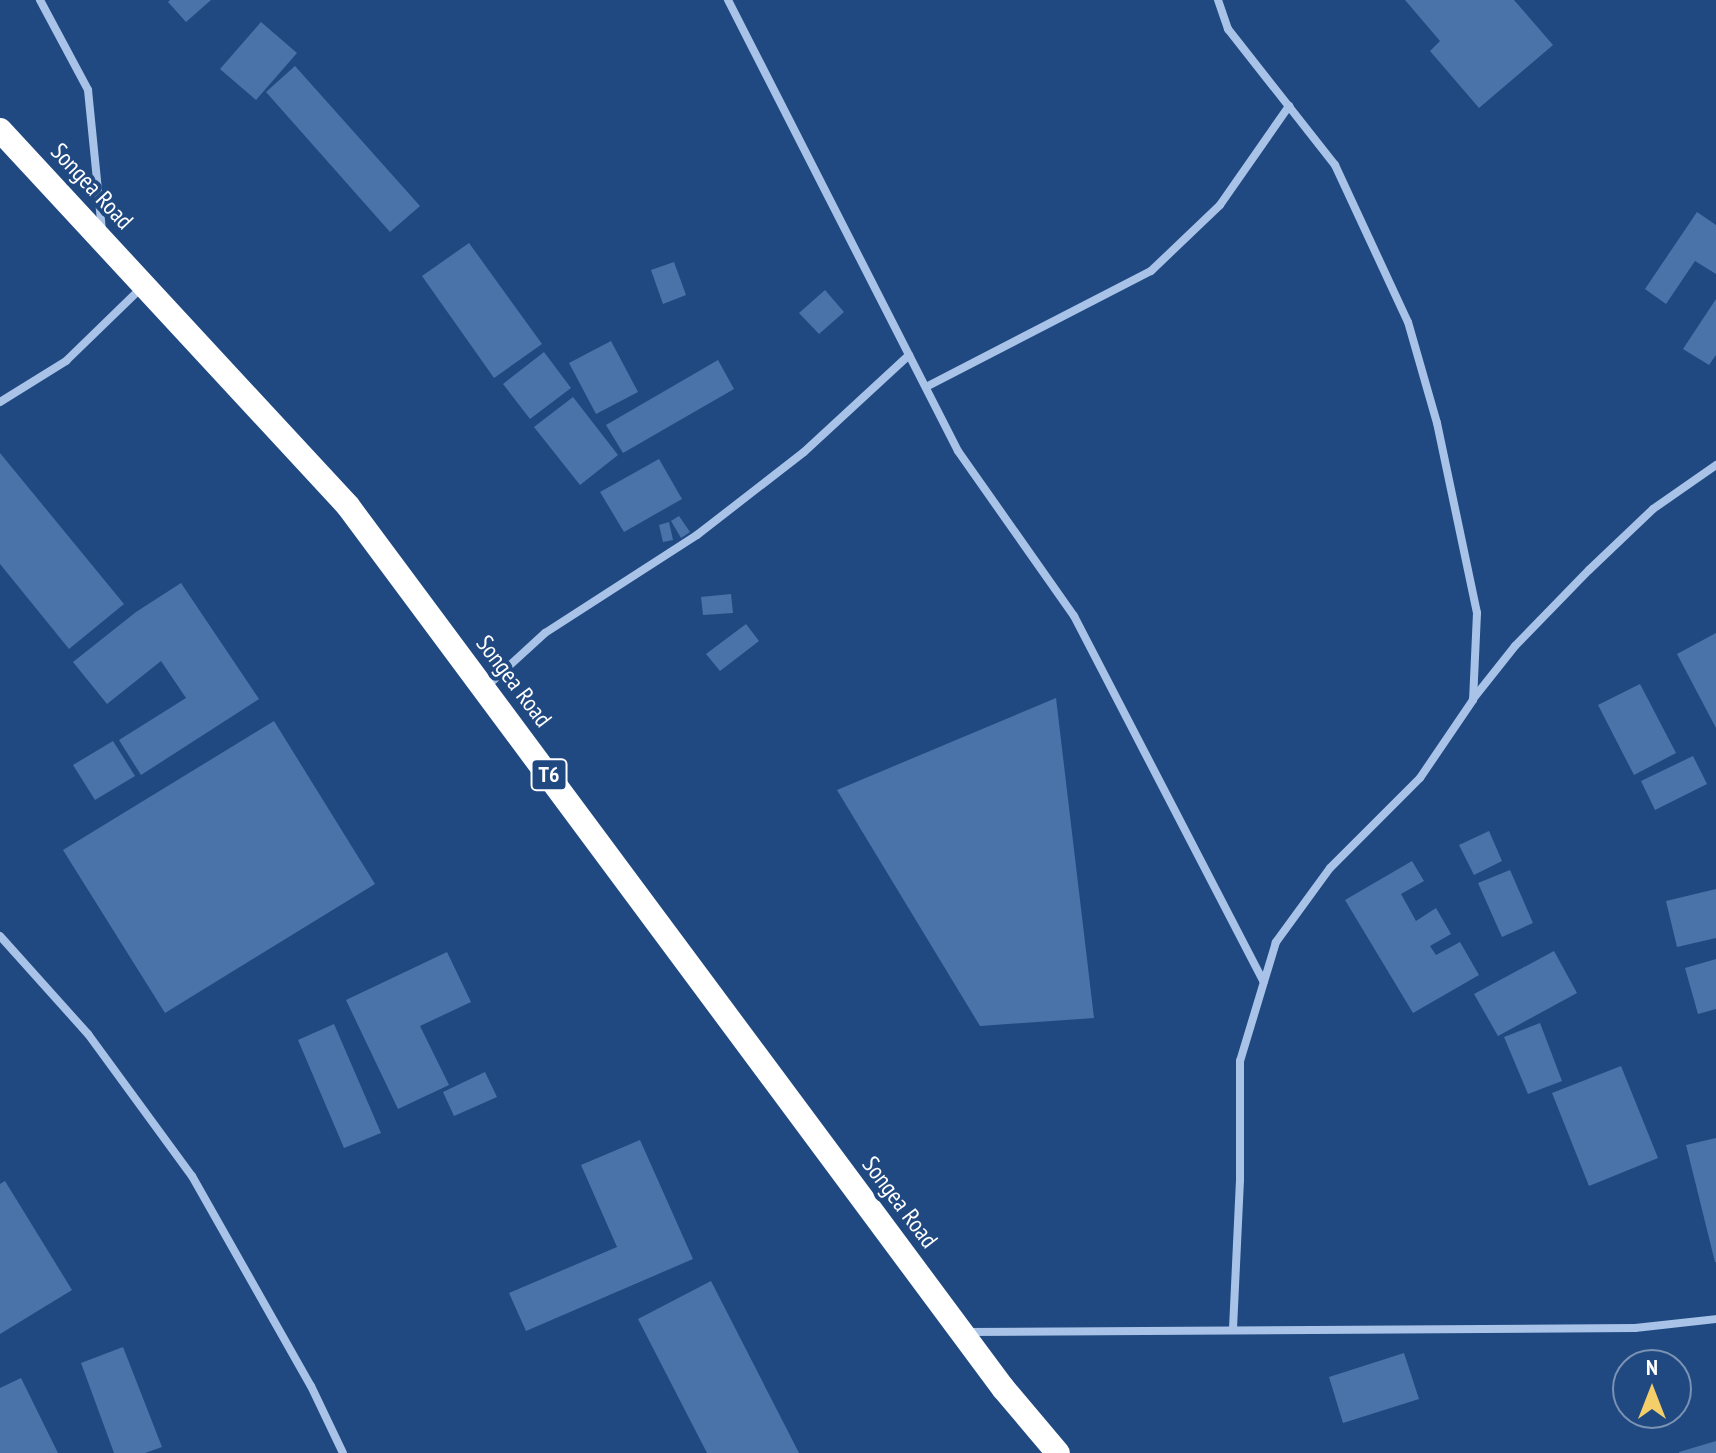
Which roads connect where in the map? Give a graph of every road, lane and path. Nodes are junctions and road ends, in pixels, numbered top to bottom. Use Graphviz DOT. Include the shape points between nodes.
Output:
graph roads {
  1 [pos="40,0"];
  2 [pos="728,0"];
  3 [pos="1218,0"];
  4 [pos="1289,106"];
  5 [pos="0,130"];
  6 [pos="103,239"];
  7 [pos="145,285"];
  8 [pos="909,355"];
  9 [pos="926,387"];
  10 [pos="0,402"];
  11 [pos="1716,465"];
  12 [pos="484,688"];
  13 [pos="1473,700"];
  14 [pos="0,936"];
  15 [pos="1264,982"];
  16 [pos="1716,1319"];
  17 [pos="1233,1328"];
  18 [pos="961,1332"];
  19 [pos="343,1453"];
  20 [pos="1058,1453"];
  1 -- 6 [label="street" via="88,90"];
  2 -- 8 [label="street"];
  3 -- 4 [label="street" via="1228,29"];
  4 -- 9 [label="street" via="1220,205 1151,271"];
  4 -- 13 [label="street" via="1335,165 1408,322 1437,423 1477,613"];
  5 -- 6 [label="highway, Songea Road / T6"];
  6 -- 7 [label="highway, Songea Road / T6"];
  7 -- 10 [label="street" via="66,361"];
  7 -- 12 [label="highway, Songea Road / T6" via="348,506"];
  8 -- 9 [label="street"];
  8 -- 12 [label="street" via="804,452 697,535 545,633"];
  9 -- 15 [label="street" via="958,451 1074,616"];
  11 -- 13 [label="street" via="1653,509 1589,570 1515,646"];
  12 -- 18 [label="highway, Songea Road / T6"];
  13 -- 15 [label="street" via="1420,778 1330,868 1276,942"];
  14 -- 19 [label="street" via="88,1034 192,1176"];
  15 -- 17 [label="street" via="1240,1061"];
  16 -- 17 [label="street" via="1635,1328"];
  17 -- 18 [label="street"];
  18 -- 20 [label="highway, Songea Road / T6"];
}
